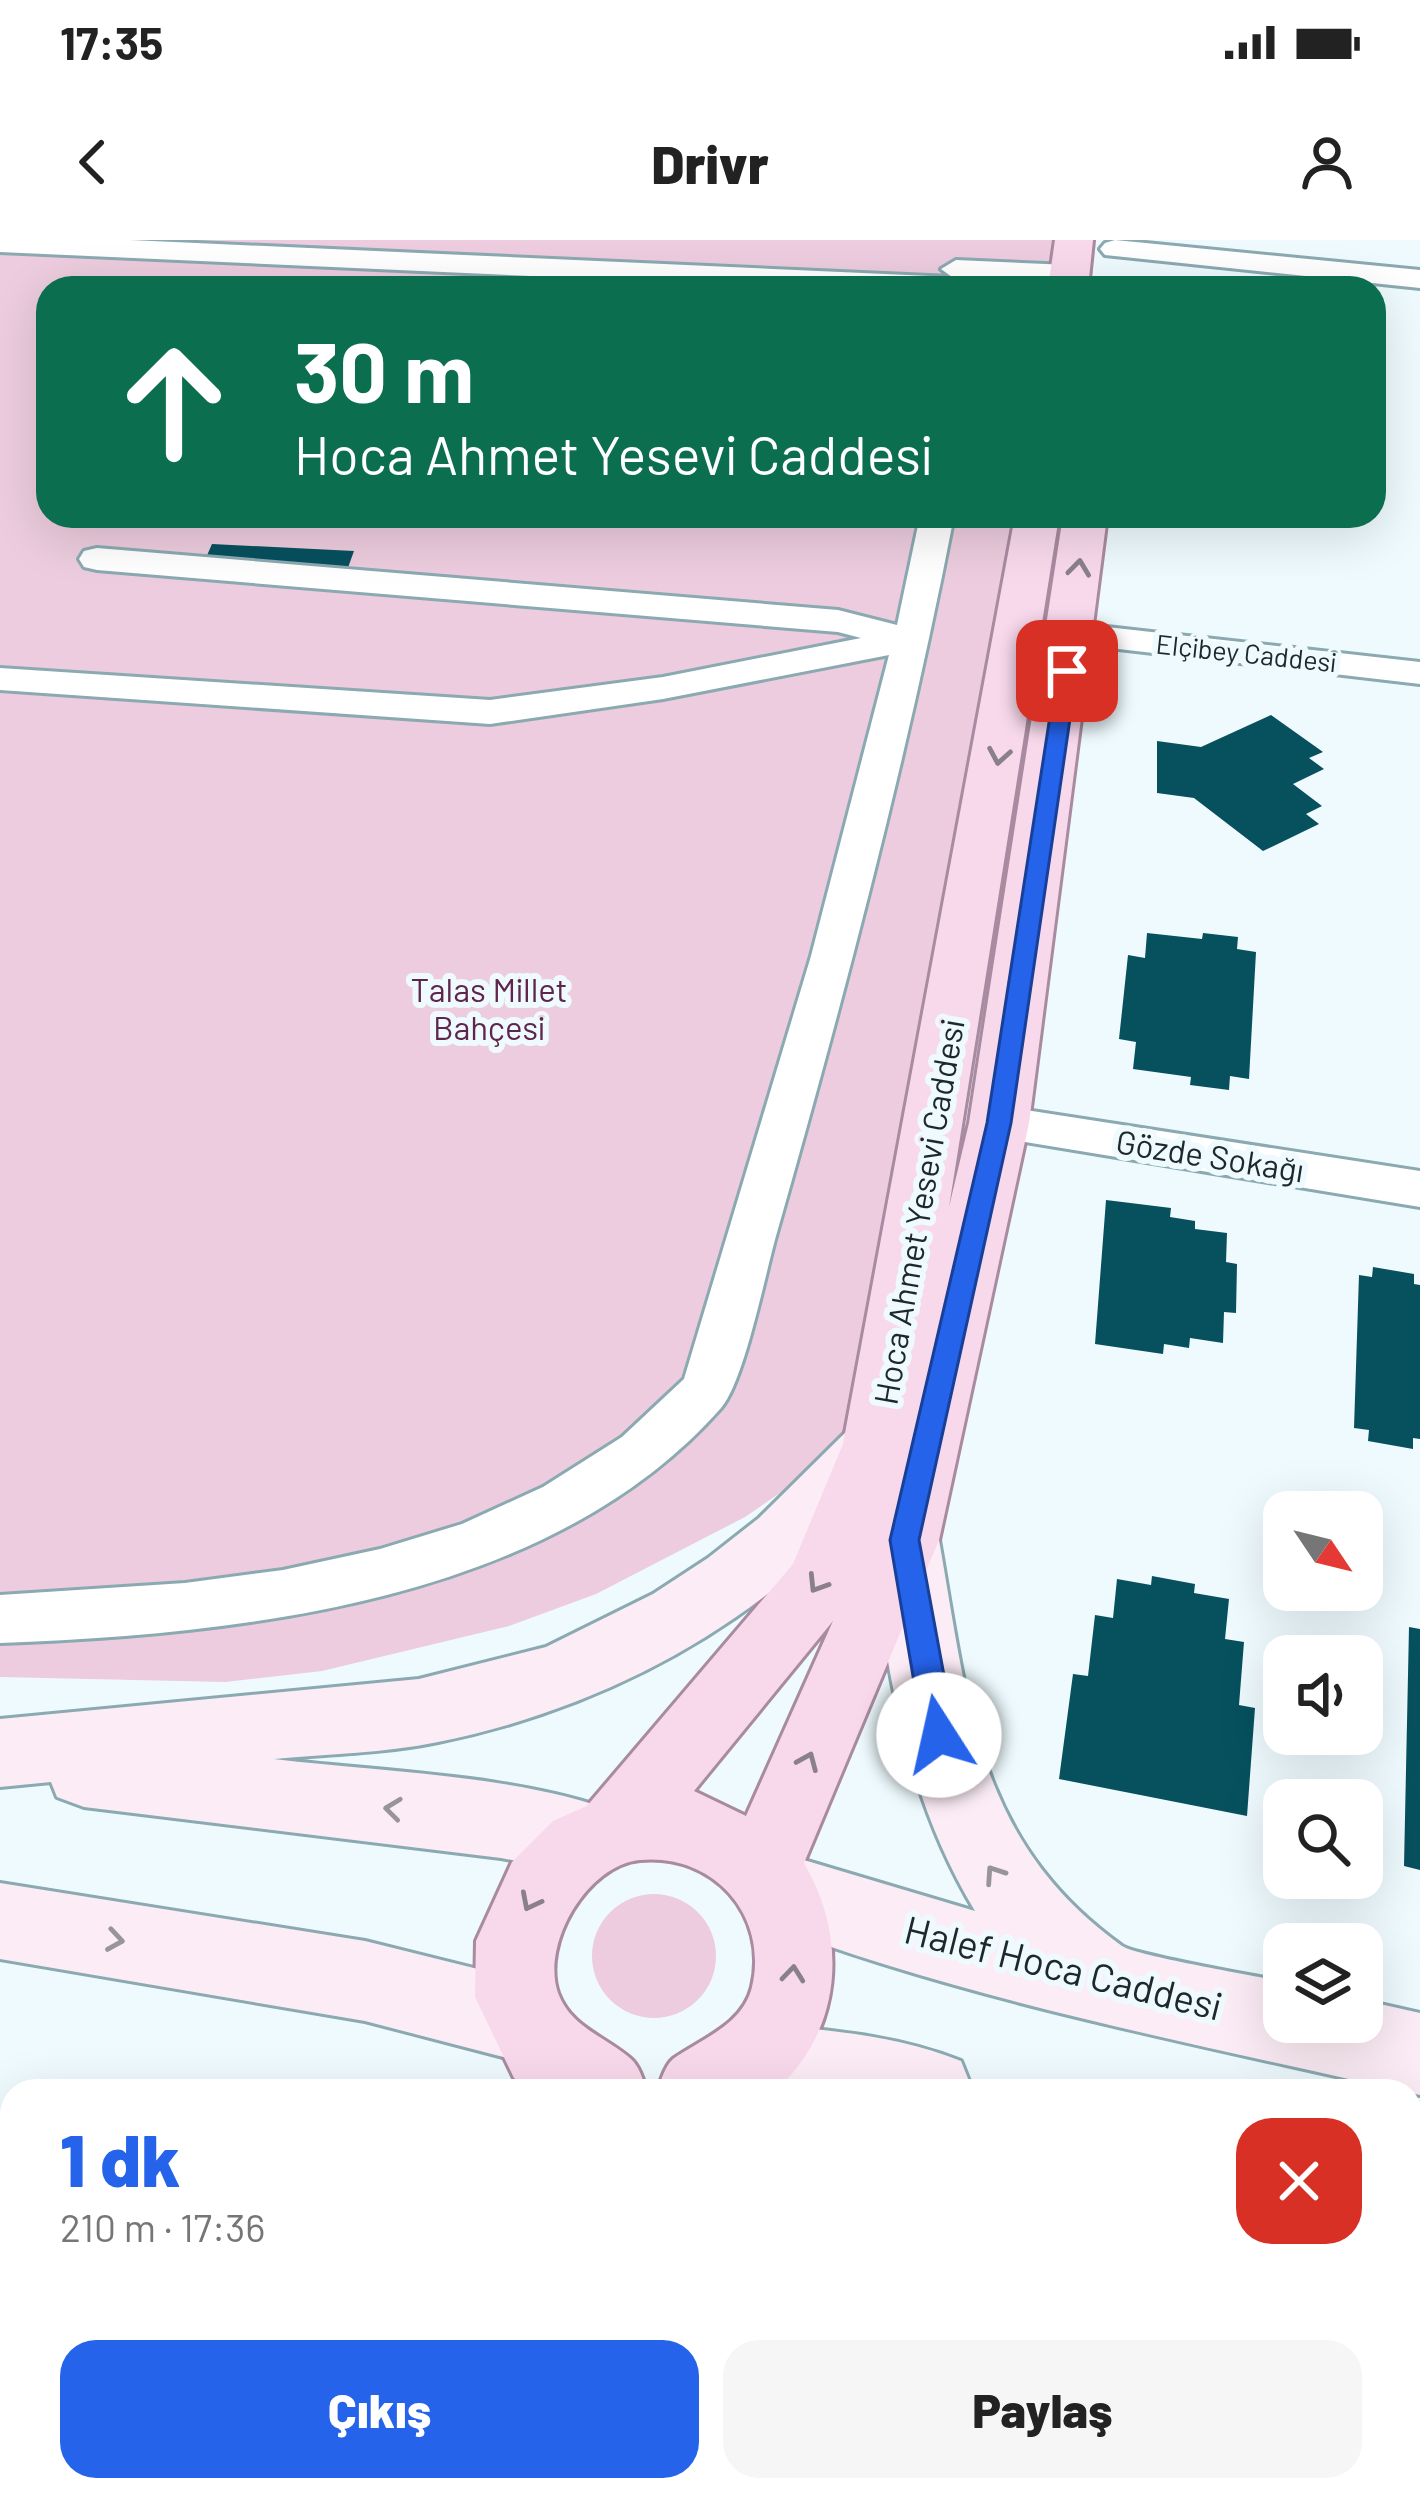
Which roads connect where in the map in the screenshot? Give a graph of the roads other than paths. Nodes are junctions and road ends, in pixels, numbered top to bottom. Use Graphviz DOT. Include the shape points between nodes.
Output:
graph roads {
  1 [pos="305,240"];
  2 [pos="0,243"];
  3 [pos="561,246"];
  4 [pos="595,247"];
  5 [pos="1114,259"];
  6 [pos="1070,267"];
  7 [pos="728,276"];
  8 [pos="1374,276"];
  9 [pos="1386,277"];
  10 [pos="1420,279"];
  11 [pos="935,528"];
  12 [pos="1035,528"];
  13 [pos="1084,528"];
  14 [pos="97,559"];
  15 [pos="1072,634"];
  16 [pos="912,639"];
  17 [pos="1420,674"];
  18 [pos="0,679"];
  19 [pos="999,1123"];
  20 [pos="1420,1189"];
  21 [pos="878,1444"];
  22 [pos="904,1540"];
  23 [pos="0,1619"];
  24 [pos="0,1753"];
  25 [pos="0,1762"];
  26 [pos="604,1834"];
  27 [pos="770,1880"];
  28 [pos="0,1921"];
  29 [pos="1110,1981"];
  30 [pos="1420,2054"];
  31 [pos="550,2063"];
  32 [pos="722,2078"];
  33 [pos="875,2079"];
  1 -- 3 [label="street"];
  2 -- 7 [label="street"];
  3 -- 4 [label="street"];
  4 -- 6 [label="street"];
  5 -- 8 [label="street"];
  9 -- 10 [label="street"];
  11 -- 16 [label="street"];
  12 -- 21 [label="main road, Hoca Ahmet Yesevi Caddesi, one-way"];
  15 -- 13 [label="main road, Hoca Ahmet Yesevi Caddesi, one-way"];
  14 -- 16 [label="street" via="838,621"];
  15 -- 17 [label="street, Elçibey Caddesi"];
  15 -- 19 [label="main road, Hoca Ahmet Yesevi Caddesi"];
  16 -- 18 [label="street" via="490,712"];
  16 -- 23 [label="street" via="851,890 706,1390 676,1426 605,1482 385,1570 236,1602"];
  19 -- 20 [label="street, Gözde Sokağı"];
  19 -- 22 [label="main road, Hoca Ahmet Yesevi Caddesi"];
  21 -- 24 [label="main road" via="834,1496 722,1590 655,1630 514,1689 438,1709"];
  21 -- 26 [label="main road, Hoca Ahmet Yesevi Caddesi, one-way" via="821,1583"];
  27 -- 22 [label="main road, Hoca Ahmet Yesevi Caddesi, one-way"];
  29 -- 22 [label="main road, one-way" via="1029,1919 973,1841 939,1735"];
  26 -- 25 [label="main road, one-way"];
  26 -- 27 [label="main road" via="643,1823 696,1828 731,1844"];
  26 -- 31 [label="main road, Hoca Ahmet Yesevi Caddesi, one-way" via="549,1870 521,1917 513,1970"];
  27 -- 29 [label="main road, Halef Hoca Caddesi" via="845,1914"];
  32 -- 27 [label="main road, one-way" via="781,2020 793,1981 794,1941"];
  28 -- 31 [label="main road, one-way" via="365,1982"];
  29 -- 30 [label="main road, Halef Hoca Caddesi"];
  32 -- 33 [label="main road"];
}
